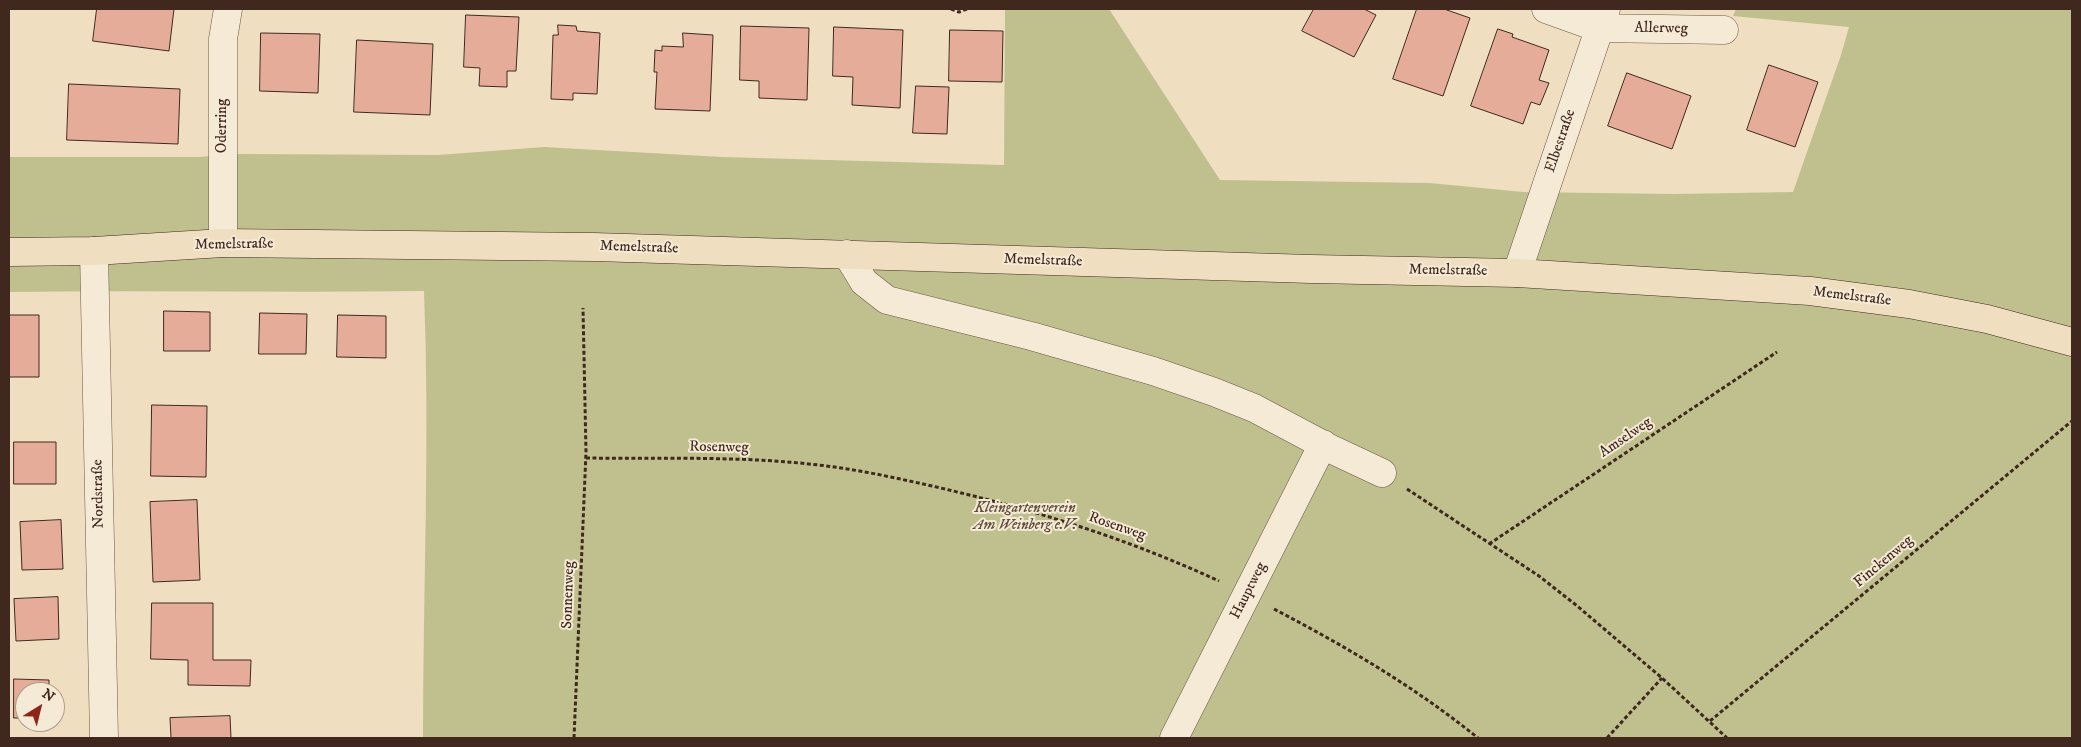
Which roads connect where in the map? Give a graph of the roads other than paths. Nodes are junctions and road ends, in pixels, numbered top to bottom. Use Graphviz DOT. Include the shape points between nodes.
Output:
graph roads {
  1 [pos="228,9"];
  2 [pos="1546,9"];
  3 [pos="1602,18"];
  4 [pos="1724,30"];
  5 [pos="223,243"];
  6 [pos="94,251"];
  7 [pos="9,252"];
  8 [pos="847,254"];
  9 [pos="1517,273"];
  10 [pos="2072,342"];
  11 [pos="1323,444"];
  12 [pos="1382,473"];
  13 [pos="104,738"];
  14 [pos="1174,738"];
  1 -- 5 [label="street, Oderring" via="223,39"];
  2 -- 3 [label="street, Allerweg"];
  3 -- 4 [label="street, Allerweg"];
  3 -- 9 [label="street, Elbestraße"];
  5 -- 6 [label="main road, Memelstraße"];
  5 -- 8 [label="main road, Memelstraße" via="594,247"];
  6 -- 7 [label="main road, Memelstraße"];
  6 -- 13 [label="street, Nordstraße"];
  8 -- 9 [label="main road, Memelstraße"];
  8 -- 11 [label="street" via="864,282 887,300 1153,371 1254,408"];
  9 -- 10 [label="main road, Memelstraße" via="1781,289 1899,302 1987,318"];
  11 -- 12 [label="street"];
  11 -- 14 [label="street, Hauptweg"];
}
